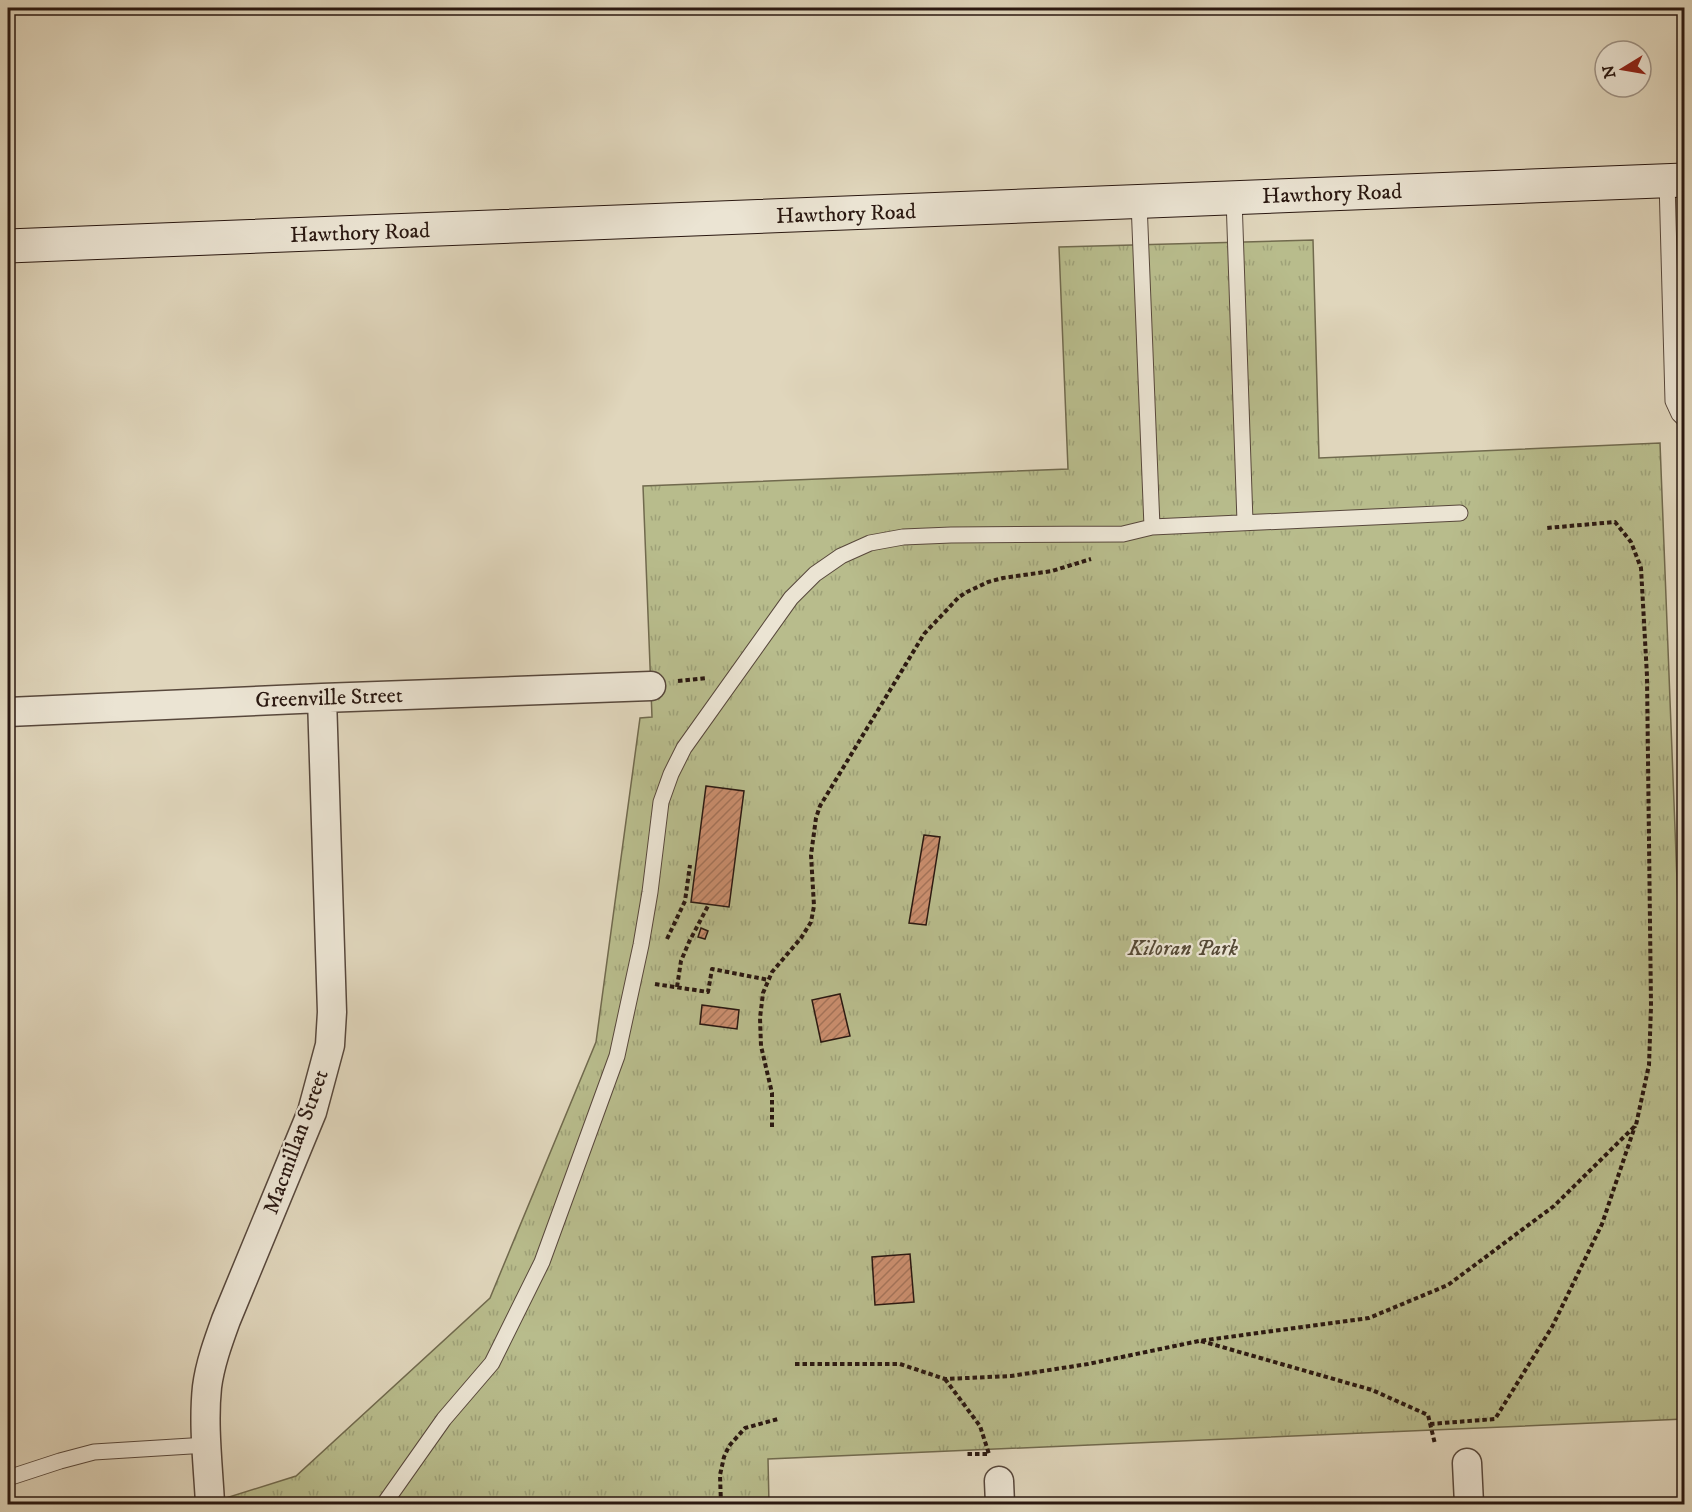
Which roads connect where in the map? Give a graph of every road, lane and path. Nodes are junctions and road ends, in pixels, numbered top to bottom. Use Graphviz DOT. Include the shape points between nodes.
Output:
graph roads {
  1 [pos="1676,180"];
  2 [pos="1233,198"];
  3 [pos="1139,202"];
  4 [pos="8,246"];
  5 [pos="1684,419"];
  6 [pos="1460,513"];
  7 [pos="1245,522"];
  8 [pos="1152,527"];
  9 [pos="1547,528"];
  10 [pos="1123,534"];
  11 [pos="735,675"];
  12 [pos="651,686"];
  13 [pos="322,698"];
  14 [pos="8,712"];
  15 [pos="690,865"];
  16 [pos="710,904"];
  17 [pos="664,947"];
  18 [pos="769,980"];
  19 [pos="654,984"];
  20 [pos="677,987"];
  21 [pos="1636,1125"];
  22 [pos="772,1128"];
  23 [pos="1199,1341"];
  24 [pos="795,1364"];
  25 [pos="945,1379"];
  26 [pos="778,1419"];
  27 [pos="1430,1424"];
  28 [pos="1435,1444"];
  29 [pos="207,1445"];
  30 [pos="967,1454"];
  31 [pos="1467,1463"];
  32 [pos="8,1478"];
  33 [pos="210,1503"];
  34 [pos="384,1504"];
  35 [pos="721,1504"];
  36 [pos="1469,1504"];
  1 -- 2 [label="main road, Hawthory Road"];
  1 -- 5 [label="lane" via="1673,401"];
  2 -- 3 [label="main road, Hawthory Road"];
  2 -- 7 [label="lane"];
  3 -- 4 [label="main road, Hawthory Road"];
  3 -- 8 [label="lane"];
  6 -- 7 [label="lane"];
  7 -- 8 [label="lane"];
  8 -- 10 [label="lane"];
  9 -- 21 [label="path" via="1615,522 1631,542 1641,568 1647,676 1651,1006 1649,1065"];
  10 -- 11 [label="lane" via="951,535 870,543 815,574 791,598"];
  10 -- 18 [label="path" via="1106,551 1077,564 1052,572 1003,578 966,592 924,634 820,806 812,838 811,922"];
  11 -- 12 [label="path"];
  11 -- 34 [label="lane" via="684,748 661,802 641,945 617,1056 542,1262 492,1363 444,1419"];
  12 -- 13 [label="street, Greenville Street"];
  13 -- 14 [label="street, Greenville Street"];
  13 -- 29 [label="street, Macmillan Street" via="330,1045 312,1112 214,1351 206,1409"];
  15 -- 17 [label="path" via="685,901"];
  16 -- 20 [label="path" via="681,961"];
  18 -- 20 [label="path" via="712,969 708,992"];
  18 -- 22 [label="path" via="760,1018 761,1046 772,1093"];
  19 -- 20 [label="path"];
  21 -- 23 [label="path" via="1554,1206 1448,1285 1370,1318"];
  21 -- 27 [label="path" via="1602,1224 1552,1327 1495,1419"];
  23 -- 25 [label="path" via="1011,1376"];
  23 -- 27 [label="path" via="1372,1390 1428,1415"];
  24 -- 25 [label="path" via="900,1364"];
  25 -- 30 [label="path" via="980,1426 989,1454"];
  26 -- 35 [label="path" via="745,1428 729,1446 720,1475"];
  27 -- 28 [label="path"];
  29 -- 32 [label="lane" via="94,1452"];
  29 -- 33 [label="street, Macmillan Street"];
  31 -- 36 [label="street"];
}
